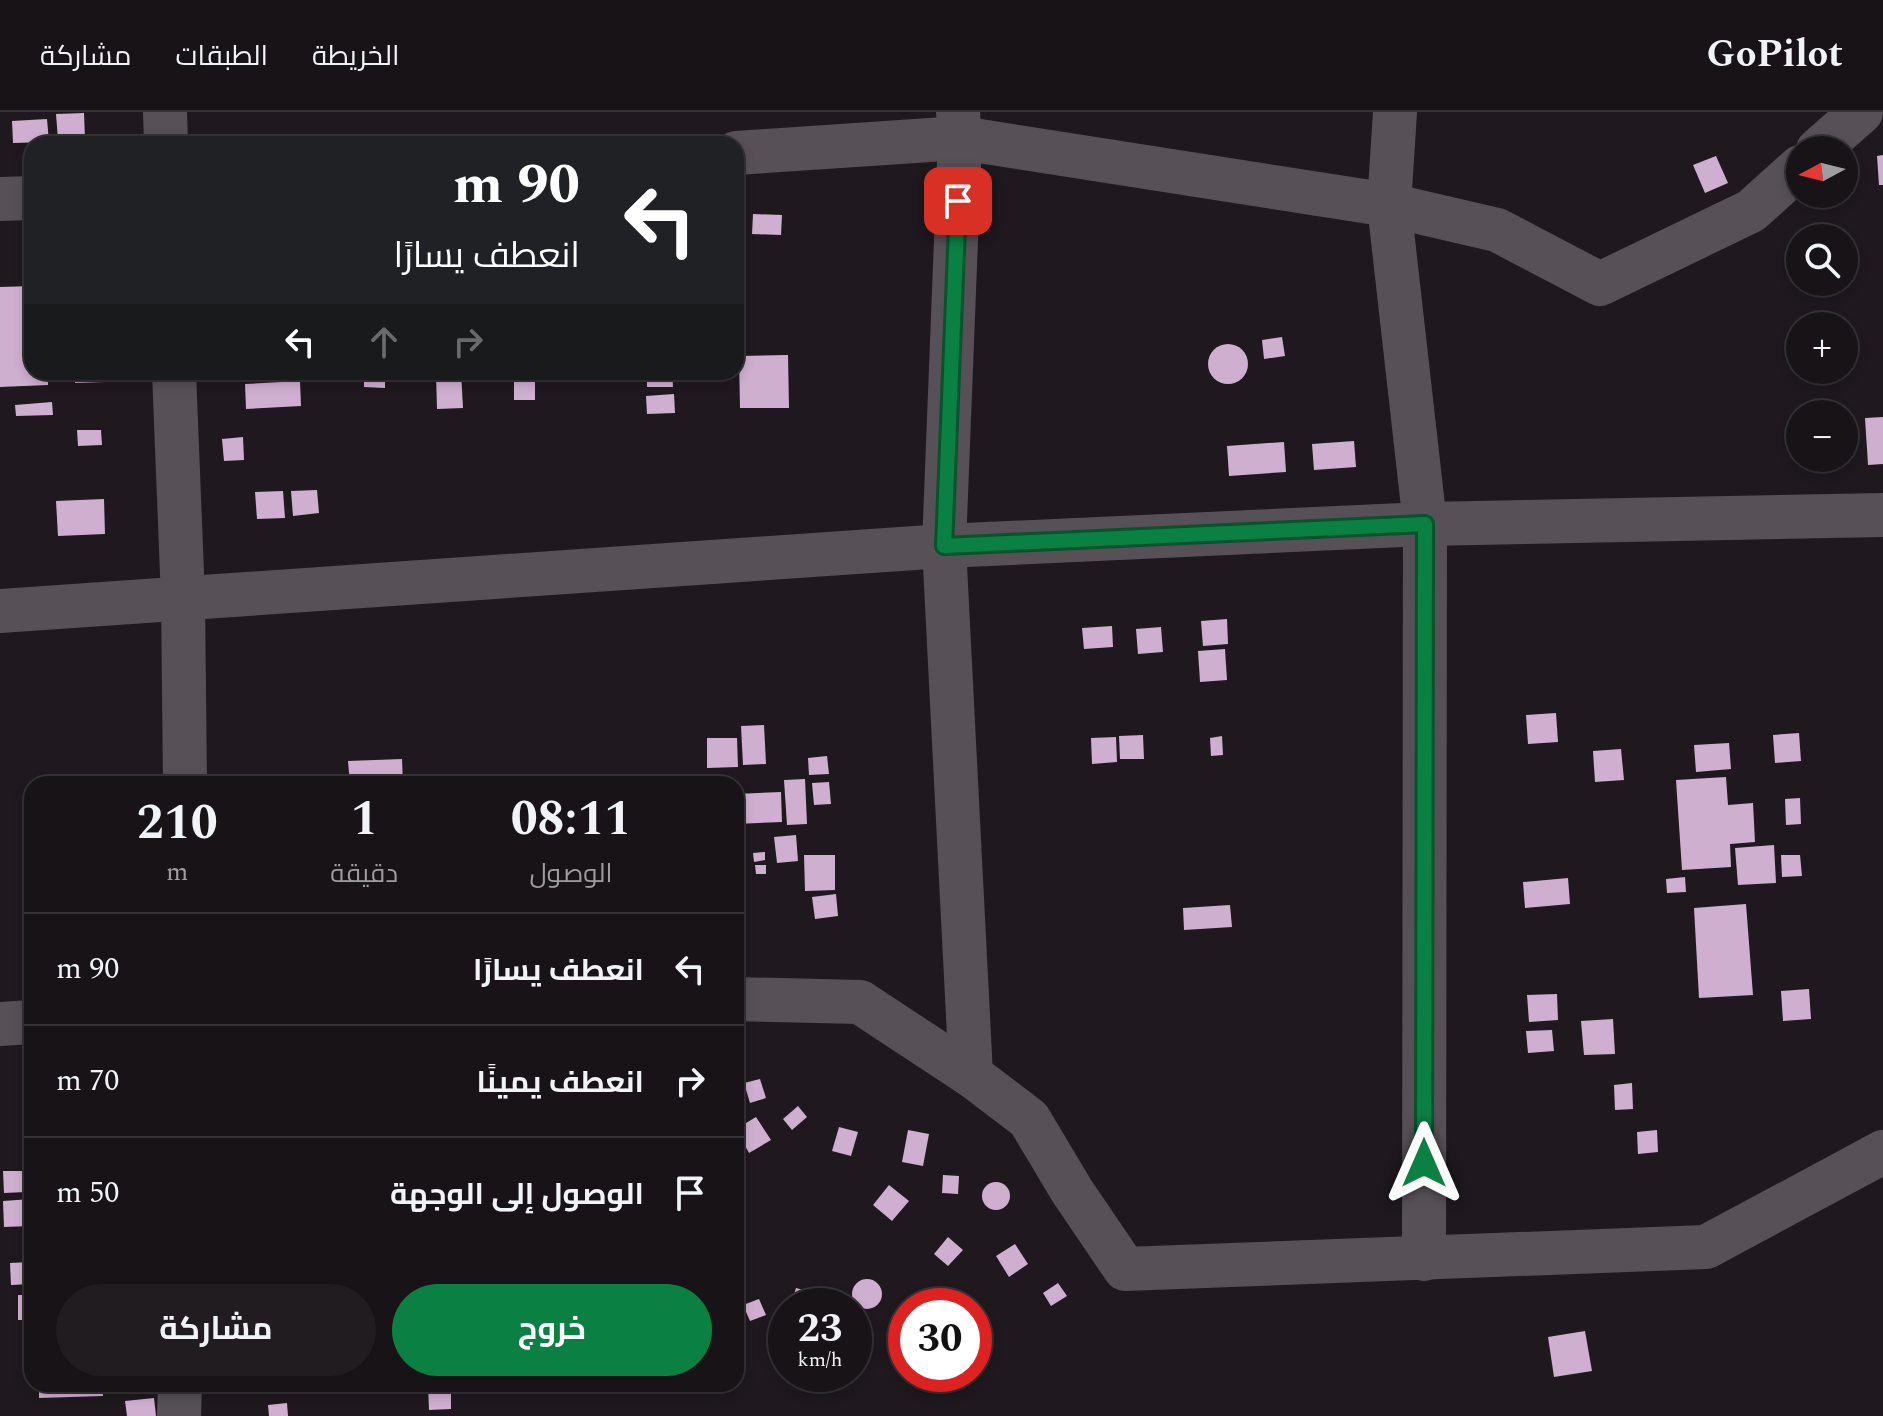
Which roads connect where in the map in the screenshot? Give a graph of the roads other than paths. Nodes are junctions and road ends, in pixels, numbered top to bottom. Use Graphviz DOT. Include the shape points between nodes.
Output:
graph roads {
  1 [pos="165,112"];
  2 [pos="1395,112"];
  3 [pos="1861,112"];
  4 [pos="959,125"];
  5 [pos="166,136"];
  6 [pos="1834,136"];
  7 [pos="744,152"];
  8 [pos="1786,180"];
  9 [pos="24,198"];
  10 [pos="0,199"];
  11 [pos="1389,205"];
  12 [pos="174,380"];
  13 [pos="1883,515"];
  14 [pos="1425,524"];
  15 [pos="944,546"];
  16 [pos="183,598"];
  17 [pos="0,611"];
  18 [pos="185,776"];
  19 [pos="744,999"];
  20 [pos="24,1022"];
  21 [pos="0,1024"];
  22 [pos="971,1075"];
  23 [pos="1883,1152"];
  24 [pos="1424,1259"];
  25 [pos="180,1392"];
  26 [pos="179,1416"];
  1 -- 5 [label="street"];
  2 -- 11 [label="street"];
  3 -- 6 [label="street"];
  4 -- 7 [label="street"];
  4 -- 11 [label="street"];
  4 -- 15 [label="street"];
  8 -- 11 [label="street" via="1751,211 1600,284 1497,230"];
  9 -- 10 [label="street"];
  11 -- 14 [label="street"];
  12 -- 16 [label="street"];
  13 -- 14 [label="street"];
  14 -- 15 [label="street"];
  14 -- 24 [label="street"];
  15 -- 16 [label="street"];
  15 -- 22 [label="street"];
  16 -- 17 [label="street"];
  16 -- 18 [label="street"];
  19 -- 22 [label="street" via="860,1002"];
  20 -- 21 [label="street"];
  22 -- 24 [label="street" via="1029,1119 1125,1269"];
  23 -- 24 [label="street" via="1706,1247"];
  25 -- 26 [label="street"];
}
